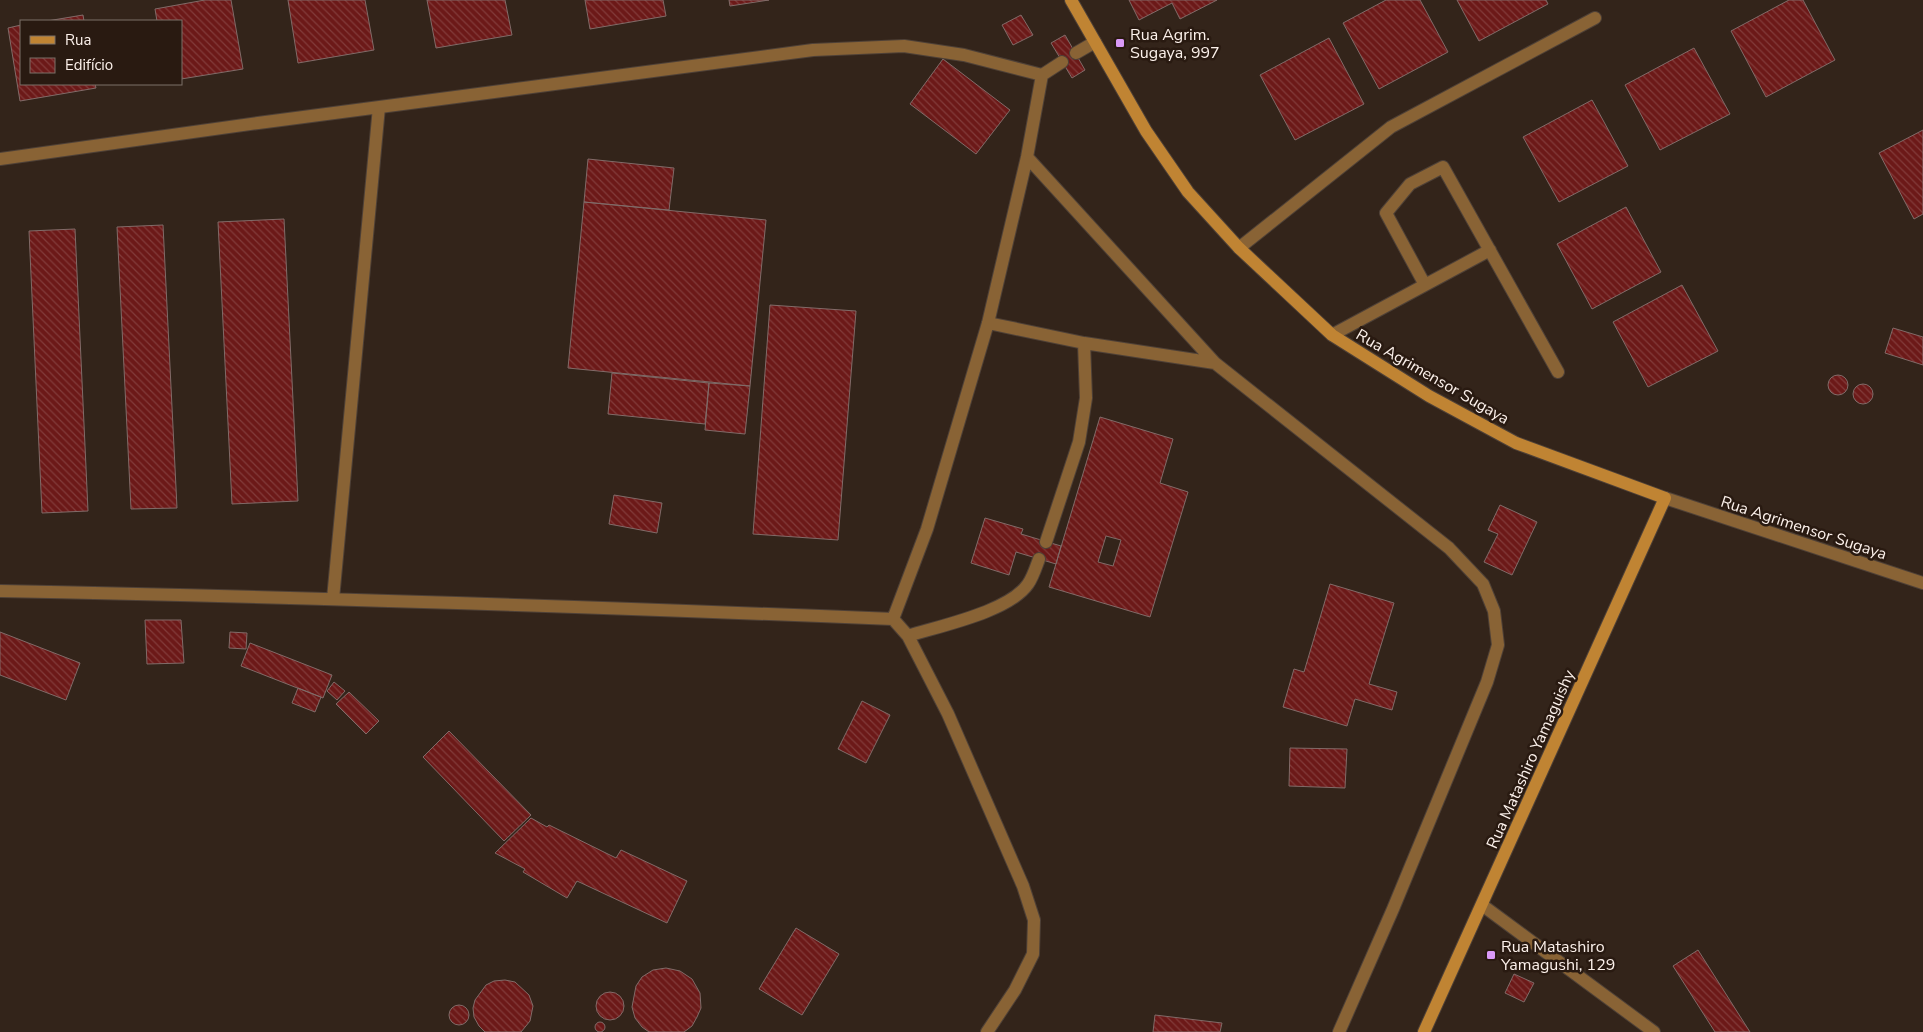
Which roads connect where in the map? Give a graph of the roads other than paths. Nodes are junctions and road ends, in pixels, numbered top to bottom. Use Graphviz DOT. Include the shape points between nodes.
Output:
graph roads {
  1 [pos="1071,0"];
  2 [pos="1595,18"];
  3 [pos="1095,42"];
  4 [pos="1076,53"];
  5 [pos="1062,62"];
  6 [pos="1042,74"];
  7 [pos="379,107"];
  8 [pos="1027,157"];
  9 [pos="0,159"];
  10 [pos="1240,248"];
  11 [pos="1490,250"];
  12 [pos="1425,285"];
  13 [pos="988,323"];
  14 [pos="1332,334"];
  15 [pos="1084,343"];
  16 [pos="1216,363"];
  17 [pos="1558,372"];
  18 [pos="1665,498"];
  19 [pos="1046,542"];
  20 [pos="1039,559"];
  21 [pos="1923,583"];
  22 [pos="0,591"];
  23 [pos="333,599"];
  24 [pos="894,619"];
  25 [pos="908,636"];
  26 [pos="1482,906"];
  27 [pos="988,1032"];
  28 [pos="1339,1032"];
  29 [pos="1424,1032"];
  30 [pos="1654,1032"];
  1 -- 3 [label="main road, Rua Agrimensor Sugaya"];
  2 -- 10 [label="street" via="1391,127"];
  3 -- 4 [label="street"];
  3 -- 10 [label="main road, Rua Agrimensor Sugaya" via="1146,131 1188,192"];
  5 -- 6 [label="street"];
  6 -- 7 [label="street" via="964,54 904,46 813,50"];
  6 -- 8 [label="street"];
  7 -- 9 [label="street"];
  7 -- 23 [label="street"];
  8 -- 13 [label="street"];
  8 -- 16 [label="street"];
  10 -- 14 [label="main road, Rua Agrimensor Sugaya"];
  11 -- 12 [label="street"];
  11 -- 12 [label="street" via="1443,167 1410,184 1386,213"];
  11 -- 17 [label="street"];
  12 -- 14 [label="street"];
  13 -- 15 [label="street"];
  13 -- 24 [label="street" via="927,529"];
  14 -- 18 [label="main road, Rua Agrimensor Sugaya" via="1429,396 1516,443"];
  15 -- 16 [label="street"];
  15 -- 19 [label="street" via="1086,398 1079,442"];
  16 -- 28 [label="street" via="1449,548 1484,584 1494,610 1498,645 1487,682"];
  18 -- 21 [label="street, Rua Agrimensor Sugaya"];
  18 -- 26 [label="main road, Rua Matashiro Yamaguishy"];
  20 -- 25 [label="street" via="1028,584 1004,604"];
  22 -- 23 [label="street"];
  23 -- 24 [label="street"];
  24 -- 25 [label="street"];
  25 -- 27 [label="street" via="948,714 1023,886 1034,920 1033,954"];
  26 -- 29 [label="main road, Rua Matashiro Yamaguishy"];
  26 -- 30 [label="street"];
}
